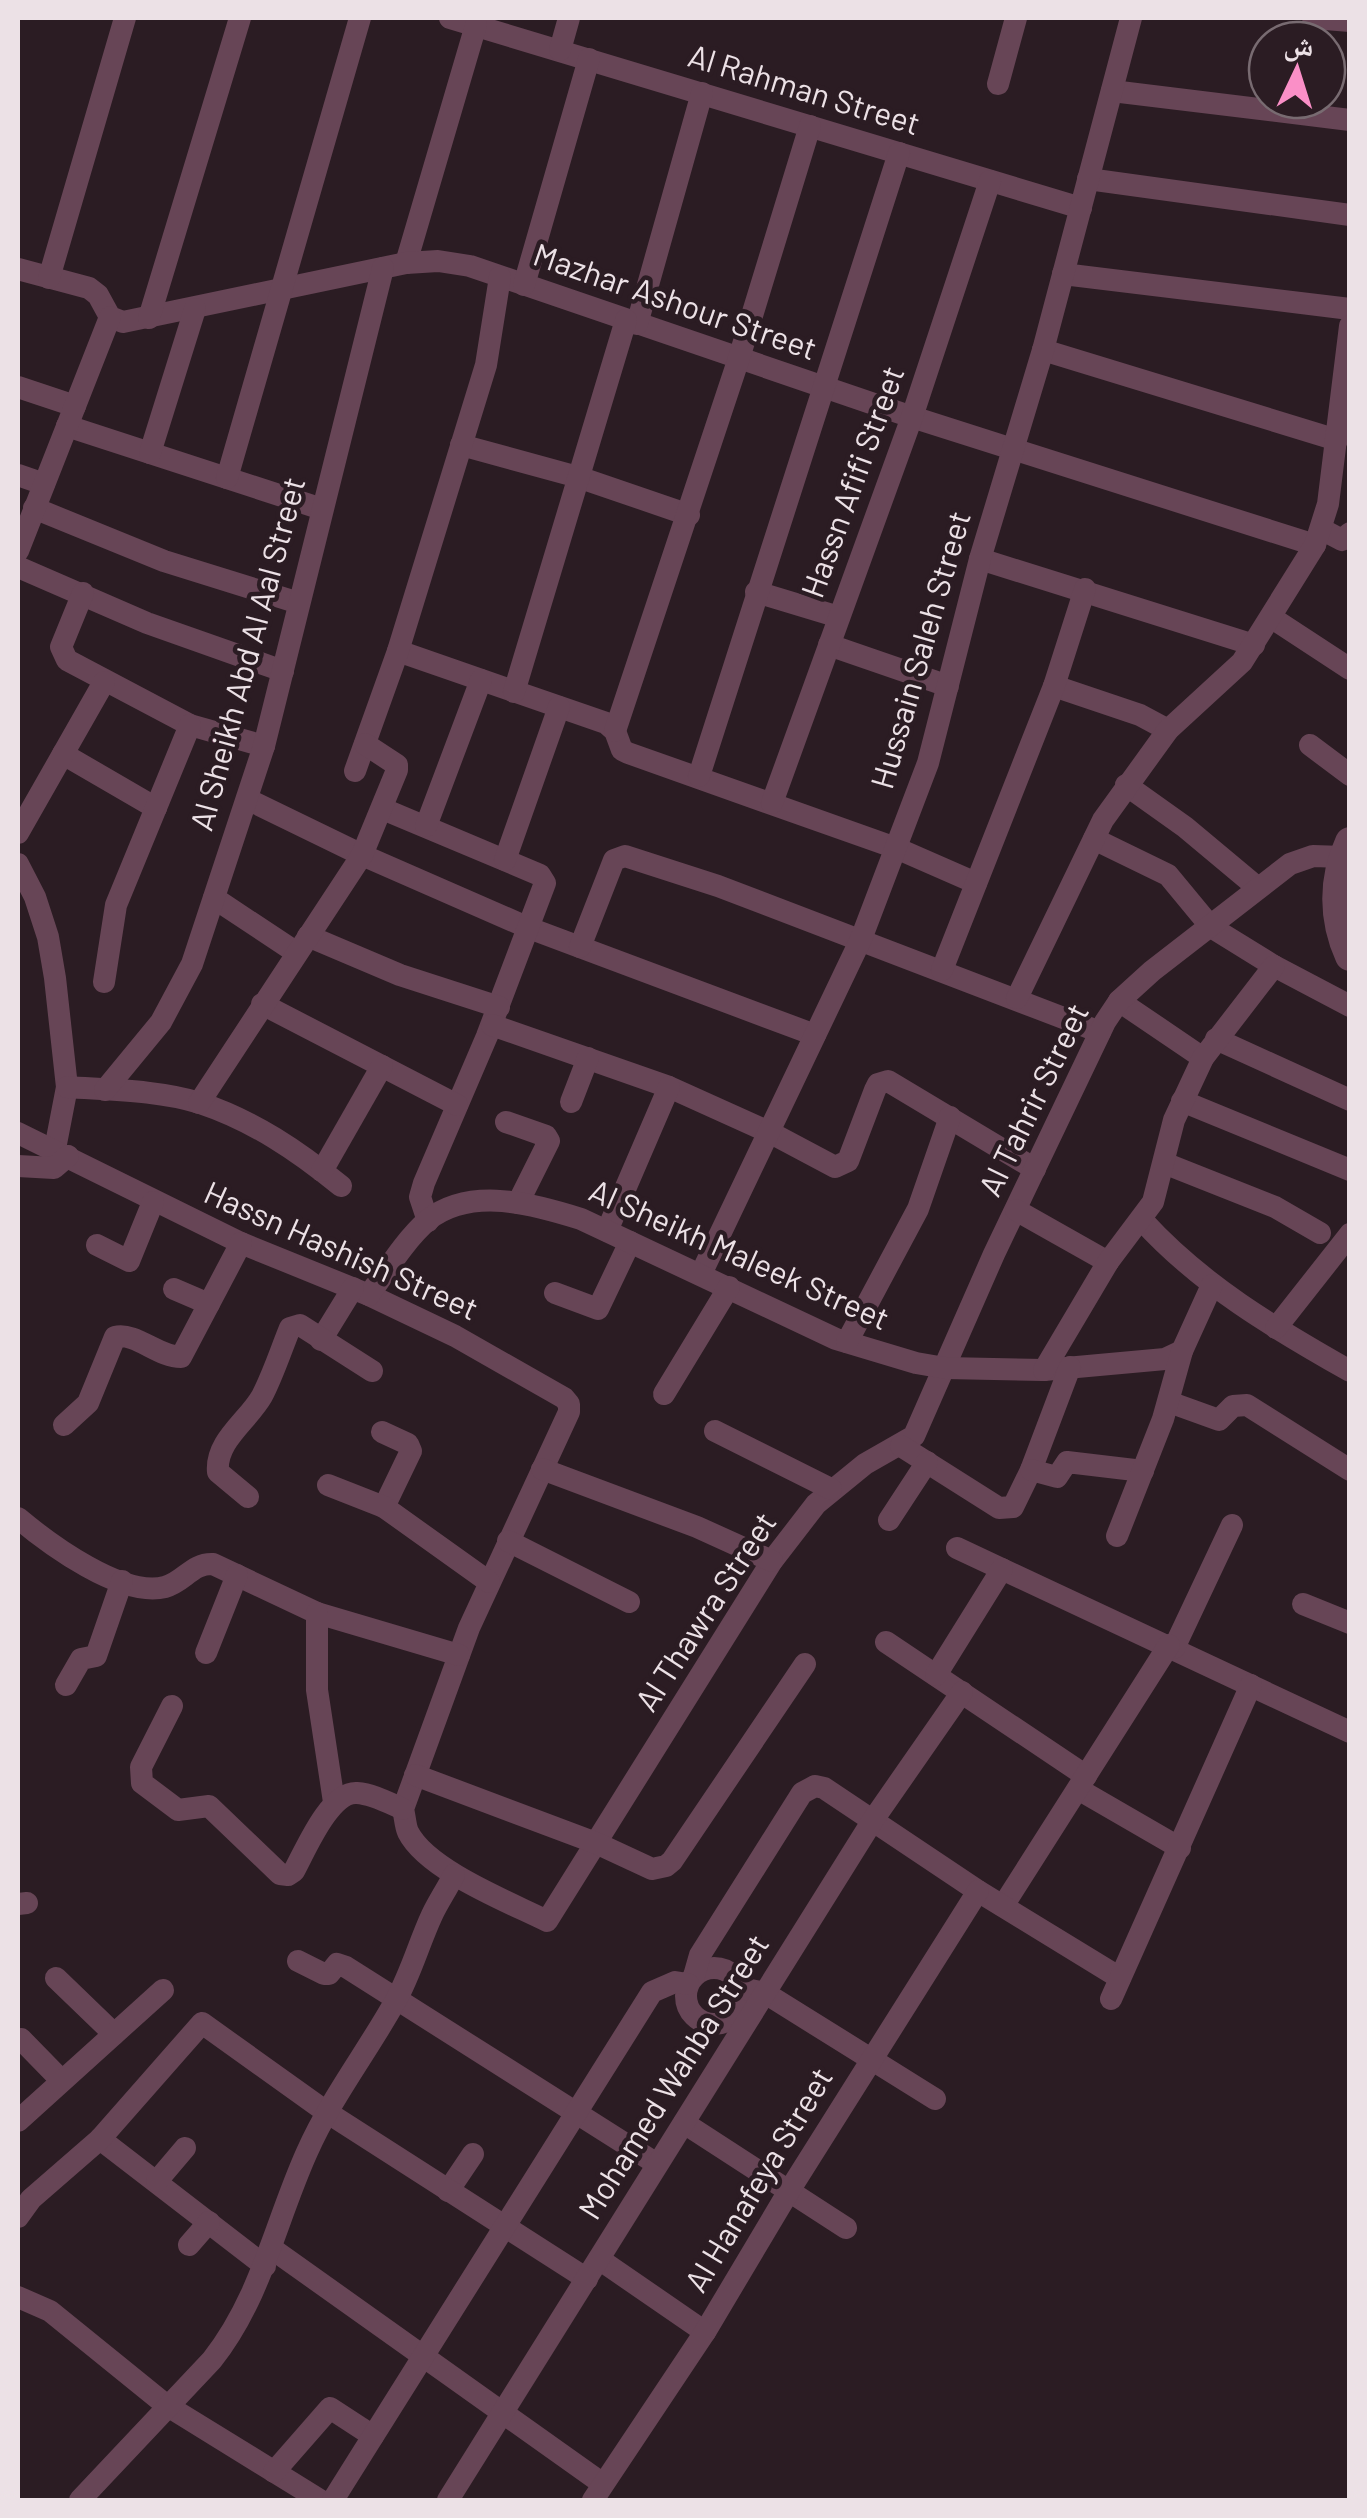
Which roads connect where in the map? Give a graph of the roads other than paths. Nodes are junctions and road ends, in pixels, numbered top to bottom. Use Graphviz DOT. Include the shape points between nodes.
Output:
graph roads {
  1 [pos="126,18"];
  2 [pos="240,18"];
  3 [pos="360,18"];
  4 [pos="569,18"];
  5 [pos="1016,18"];
  6 [pos="1131,18"];
  7 [pos="1313,18"];
  8 [pos="459,20"];
  9 [pos="1350,21"];
  10 [pos="560,50"];
  11 [pos="588,59"];
  12 [pos="998,84"];
  13 [pos="1112,92"];
  14 [pos="702,93"];
  15 [pos="1350,120"];
  16 [pos="810,126"];
  17 [pos="899,153"];
  18 [pos="1088,179"];
  19 [pos="990,181"];
  20 [pos="1081,208"];
  21 [pos="1350,214"];
  22 [pos="395,265"];
  23 [pos="18,269"];
  24 [pos="1063,274"];
  25 [pos="500,277"];
  26 [pos="49,278"];
  27 [pos="524,285"];
  28 [pos="279,291"];
  29 [pos="195,309"];
  30 [pos="1350,309"];
  31 [pos="110,317"];
  32 [pos="149,318"];
  33 [pos="631,322"];
  34 [pos="1350,326"];
  35 [pos="1043,350"];
  36 [pos="740,358"];
  37 [pos="823,386"];
  38 [pos="18,387"];
  39 [pos="1346,391"];
  40 [pos="71,416"];
  41 [pos="912,417"];
  42 [pos="1337,440"];
  43 [pos="461,445"];
  44 [pos="1012,450"];
  45 [pos="150,453"];
  46 [pos="18,476"];
  47 [pos="226,478"];
  48 [pos="578,478"];
  49 [pos="44,484"];
  50 [pos="34,508"];
  51 [pos="322,508"];
  52 [pos="689,515"];
  53 [pos="1350,533"];
  54 [pos="1318,537"];
  55 [pos="18,551"];
  56 [pos="980,559"];
  57 [pos="18,567"];
  58 [pos="1085,590"];
  59 [pos="756,592"];
  60 [pos="83,593"];
  61 [pos="299,604"];
  62 [pos="839,617"];
  63 [pos="1272,618"];
  64 [pos="829,645"];
  65 [pos="1254,645"];
  66 [pos="398,651"];
  67 [pos="1350,669"];
  68 [pos="283,671"];
  69 [pos="481,680"];
  70 [pos="104,682"];
  71 [pos="948,686"];
  72 [pos="1054,686"];
  73 [pos="514,692"];
  74 [pos="559,707"];
  75 [pos="190,724"];
  76 [pos="1168,730"];
  77 [pos="615,731"];
  78 [pos="365,744"];
  79 [pos="1310,745"];
  80 [pos="264,746"];
  81 [pos="63,754"];
  82 [pos="355,770"];
  83 [pos="1350,775"];
  84 [pos="698,776"];
  85 [pos="1126,785"];
  86 [pos="247,800"];
  87 [pos="772,803"];
  88 [pos="156,808"];
  89 [pos="383,808"];
  90 [pos="426,826"];
  91 [pos="18,833"];
  92 [pos="1094,839"];
  93 [pos="896,848"];
  94 [pos="1346,850"];
  95 [pos="362,855"];
  96 [pos="505,860"];
  97 [pos="18,864"];
  98 [pos="976,882"];
  99 [pos="1258,888"];
  100 [pos="214,898"];
  101 [pos="1212,927"];
  102 [pos="530,928"];
  103 [pos="862,939"];
  104 [pos="302,944"];
  105 [pos="580,947"];
  106 [pos="1350,956"];
  107 [pos="1274,966"];
  108 [pos="942,970"];
  109 [pos="104,982"];
  110 [pos="1018,998"];
  111 [pos="1119,1002"];
  112 [pos="262,1004"];
  113 [pos="1350,1006"];
  114 [pos="495,1016"];
  115 [pos="1100,1032"];
  116 [pos="815,1034"];
  117 [pos="1209,1048"];
  118 [pos="588,1058"];
  119 [pos="382,1066"];
  120 [pos="68,1087"];
  121 [pos="669,1088"];
  122 [pos="105,1090"];
  123 [pos="1350,1100"];
  124 [pos="1182,1101"];
  125 [pos="570,1102"];
  126 [pos="199,1103"];
  127 [pos="457,1105"];
  128 [pos="950,1117"];
  129 [pos="506,1122"];
  130 [pos="18,1133"];
  131 [pos="771,1133"];
  132 [pos="61,1152"];
  133 [pos="1164,1162"];
  134 [pos="18,1166"];
  135 [pos="1035,1168"];
  136 [pos="1350,1170"];
  137 [pos="322,1171"];
  138 [pos="342,1186"];
  139 [pos="153,1202"];
  140 [pos="518,1203"];
  141 [pos="1016,1210"];
  142 [pos="428,1220"];
  143 [pos="1142,1220"];
  144 [pos="606,1230"];
  145 [pos="1320,1234"];
  146 [pos="1350,1234"];
  147 [pos="630,1242"];
  148 [pos="240,1243"];
  149 [pos="97,1245"];
  150 [pos="1108,1262"];
  151 [pos="701,1274"];
  152 [pos="1212,1286"];
  153 [pos="729,1287"];
  154 [pos="174,1290"];
  155 [pos="361,1292"];
  156 [pos="556,1292"];
  157 [pos="209,1304"];
  158 [pos="1276,1328"];
  159 [pos="321,1340"];
  160 [pos="847,1342"];
  161 [pos="1182,1351"];
  162 [pos="945,1368"];
  163 [pos="1070,1368"];
  164 [pos="1349,1369"];
  165 [pos="1044,1370"];
  166 [pos="372,1372"];
  167 [pos="664,1394"];
  168 [pos="1169,1402"];
  169 [pos="64,1425"];
  170 [pos="715,1430"];
  171 [pos="382,1432"];
  172 [pos="901,1446"];
  173 [pos="927,1462"];
  174 [pos="542,1469"];
  175 [pos="1031,1470"];
  176 [pos="1143,1470"];
  177 [pos="1350,1470"];
  178 [pos="328,1485"];
  179 [pos="831,1488"];
  180 [pos="248,1497"];
  181 [pos="384,1507"];
  182 [pos="18,1518"];
  183 [pos="889,1520"];
  184 [pos="1232,1525"];
  185 [pos="1117,1536"];
  186 [pos="508,1541"];
  187 [pos="957,1548"];
  188 [pos="772,1562"];
  189 [pos="1002,1568"];
  190 [pos="237,1576"];
  191 [pos="122,1581"];
  192 [pos="490,1582"];
  193 [pos="629,1602"];
  194 [pos="1302,1604"];
  195 [pos="316,1612"];
  196 [pos="1350,1623"];
  197 [pos="886,1642"];
  198 [pos="1172,1647"];
  199 [pos="206,1653"];
  200 [pos="459,1654"];
  201 [pos="805,1664"];
  202 [pos="936,1675"];
  203 [pos="66,1685"];
  204 [pos="1251,1685"];
  205 [pos="962,1692"];
  206 [pos="172,1706"];
  207 [pos="1350,1732"];
  208 [pos="415,1775"];
  209 [pos="1082,1783"];
  210 [pos="334,1802"];
  211 [pos="404,1809"];
  212 [pos="873,1820"];
  213 [pos="596,1843"];
  214 [pos="1180,1848"];
  215 [pos="454,1876"];
  216 [pos="978,1891"];
  217 [pos="1003,1906"];
  218 [pos="298,1961"];
  219 [pos="56,1978"];
  220 [pos="691,1980"];
  221 [pos="741,1988"];
  222 [pos="163,1990"];
  223 [pos="765,1993"];
  224 [pos="396,2000"];
  225 [pos="114,2034"];
  226 [pos="20,2039"];
  227 [pos="870,2060"];
  228 [pos="62,2081"];
  229 [pos="934,2098"];
  230 [pos="325,2112"];
  231 [pos="576,2112"];
  232 [pos="18,2121"];
  233 [pos="684,2123"];
  234 [pos="100,2140"];
  235 [pos="185,2148"];
  236 [pos="473,2154"];
  237 [pos="658,2164"];
  238 [pos="157,2182"];
  239 [pos="448,2191"];
  240 [pos="789,2191"];
  241 [pos="20,2208"];
  242 [pos="209,2222"];
  243 [pos="503,2227"];
  244 [pos="846,2228"];
  245 [pos="189,2245"];
  246 [pos="268,2257"];
  247 [pos="593,2269"];
  248 [pos="18,2297"];
  249 [pos="704,2332"];
  250 [pos="424,2357"];
  251 [pos="166,2406"];
  252 [pos="503,2412"];
  253 [pos="373,2436"];
  254 [pos="274,2472"];
  255 [pos="598,2492"];
  256 [pos="309,2498"];
  257 [pos="80,2500"];
  258 [pos="333,2500"];
  259 [pos="448,2500"];
  1 -- 26 [label="street"];
  2 -- 32 [label="street"];
  3 -- 28 [label="street"];
  4 -- 10 [label="street"];
  5 -- 12 [label="street"];
  6 -- 13 [label="street, Hussain Saleh Street"];
  7 -- 9 [label="street"];
  8 -- 10 [label="street, Al Rahman Street"];
  8 -- 22 [label="street, Al Sheikh Abd Al Aal Street"];
  10 -- 11 [label="street, Al Rahman Street"];
  11 -- 14 [label="street, Al Rahman Street"];
  11 -- 27 [label="street"];
  13 -- 15 [label="street"];
  13 -- 18 [label="street, Hussain Saleh Street"];
  14 -- 16 [label="street, Al Rahman Street"];
  14 -- 33 [label="street"];
  16 -- 17 [label="street, Al Rahman Street"];
  16 -- 36 [label="street"];
  17 -- 19 [label="street, Al Rahman Street"];
  17 -- 37 [label="street"];
  18 -- 20 [label="street, Hussain Saleh Street"];
  18 -- 21 [label="street"];
  19 -- 20 [label="street, Al Rahman Street"];
  19 -- 41 [label="street, Hassn Afifi Street"];
  20 -- 24 [label="street, Hussain Saleh Street"];
  22 -- 25 [label="street, Mazhar Ashour Street" via="438,261"];
  22 -- 28 [label="street, Mazhar Ashour Street"];
  22 -- 51 [label="street, Al Sheikh Abd Al Aal Street"];
  23 -- 26 [label="street"];
  24 -- 30 [label="street"];
  24 -- 35 [label="street, Hussain Saleh Street"];
  25 -- 27 [label="street, Mazhar Ashour Street"];
  25 -- 43 [label="street" via="486,365"];
  26 -- 31 [label="street" via="89,288"];
  27 -- 33 [label="street, Mazhar Ashour Street"];
  28 -- 29 [label="street, Mazhar Ashour Street"];
  28 -- 47 [label="street"];
  29 -- 32 [label="street, Mazhar Ashour Street"];
  29 -- 45 [label="street"];
  31 -- 32 [label="street, Mazhar Ashour Street"];
  31 -- 40 [label="street"];
  33 -- 36 [label="street, Mazhar Ashour Street"];
  33 -- 48 [label="street"];
  34 -- 39 [label="street"];
  35 -- 42 [label="street"];
  35 -- 44 [label="street, Hussain Saleh Street"];
  36 -- 37 [label="street, Mazhar Ashour Street"];
  36 -- 52 [label="street"];
  37 -- 41 [label="street, Mazhar Ashour Street"];
  37 -- 59 [label="street"];
  38 -- 40 [label="street"];
  39 -- 42 [label="street"];
  40 -- 45 [label="street"];
  40 -- 49 [label="street"];
  41 -- 44 [label="street, Mazhar Ashour Street"];
  41 -- 62 [label="street, Hassn Afifi Street"];
  42 -- 54 [label="street"];
  43 -- 48 [label="street"];
  43 -- 66 [label="street"];
  44 -- 54 [label="street, Mazhar Ashour Street"];
  44 -- 56 [label="street, Hussain Saleh Street"];
  45 -- 47 [label="street"];
  46 -- 49 [label="street"];
  47 -- 51 [label="street"];
  48 -- 52 [label="street"];
  48 -- 73 [label="street"];
  49 -- 50 [label="street"];
  50 -- 55 [label="street"];
  50 -- 61 [label="street" via="164,561"];
  51 -- 61 [label="street, Al Sheikh Abd Al Aal Street"];
  52 -- 77 [label="street"];
  53 -- 54 [label="street, Mazhar Ashour Street" via="1342,540"];
  54 -- 63 [label="street"];
  56 -- 58 [label="street"];
  56 -- 71 [label="street, Hussain Saleh Street"];
  57 -- 60 [label="street"];
  58 -- 65 [label="street"];
  58 -- 72 [label="street"];
  59 -- 62 [label="street"];
  59 -- 84 [label="street"];
  60 -- 68 [label="street"];
  60 -- 70 [label="street" via="62,654"];
  61 -- 68 [label="street, Al Sheikh Abd Al Aal Street"];
  62 -- 64 [label="street, Hassn Afifi Street"];
  63 -- 65 [label="street"];
  63 -- 67 [label="street"];
  64 -- 71 [label="street"];
  64 -- 87 [label="street, Hassn Afifi Street"];
  65 -- 76 [label="street"];
  66 -- 69 [label="street"];
  66 -- 78 [label="street"];
  68 -- 80 [label="street, Al Sheikh Abd Al Aal Street"];
  69 -- 73 [label="street"];
  69 -- 90 [label="street"];
  70 -- 75 [label="street"];
  70 -- 81 [label="street"];
  71 -- 93 [label="street, Hussain Saleh Street"];
  72 -- 76 [label="street"];
  72 -- 98 [label="street"];
  73 -- 74 [label="street"];
  74 -- 77 [label="street"];
  74 -- 96 [label="street"];
  75 -- 80 [label="street"];
  75 -- 88 [label="street"];
  76 -- 85 [label="street"];
  77 -- 84 [label="street" via="622,750"];
  78 -- 82 [label="street"];
  78 -- 89 [label="street" via="396,765"];
  79 -- 83 [label="street"];
  80 -- 86 [label="street, Al Sheikh Abd Al Aal Street"];
  81 -- 88 [label="street"];
  81 -- 91 [label="street"];
  84 -- 87 [label="street"];
  85 -- 92 [label="street"];
  85 -- 99 [label="street"];
  86 -- 95 [label="street"];
  86 -- 100 [label="street, Al Sheikh Abd Al Aal Street"];
  87 -- 93 [label="street"];
  88 -- 109 [label="street" via="116,905"];
  89 -- 90 [label="street"];
  89 -- 95 [label="street"];
  90 -- 96 [label="street"];
  92 -- 101 [label="street" via="1168,875"];
  92 -- 110 [label="street"];
  93 -- 98 [label="street"];
  93 -- 103 [label="street, Hussain Saleh Street"];
  94 -- 99 [label="street, Al Tahrir Street" via="1303,858"];
  94 -- 106 [label="street" via="1336,888"];
  95 -- 102 [label="street"];
  95 -- 104 [label="street"];
  96 -- 102 [label="street" via="544,880"];
  97 -- 120 [label="street" via="48,937"];
  98 -- 108 [label="street"];
  99 -- 101 [label="street, Al Tahrir Street"];
  100 -- 104 [label="street"];
  100 -- 122 [label="street, Al Sheikh Abd Al Aal Street" via="173,1004"];
  101 -- 107 [label="street"];
  101 -- 111 [label="street, Al Tahrir Street"];
  102 -- 105 [label="street"];
  102 -- 114 [label="street"];
  103 -- 105 [label="street" via="622,856 614,860"];
  103 -- 108 [label="street"];
  103 -- 116 [label="street, Hussain Saleh Street"];
  104 -- 112 [label="street"];
  104 -- 114 [label="street" via="400,975"];
  105 -- 116 [label="street"];
  107 -- 113 [label="street"];
  107 -- 117 [label="street"];
  108 -- 110 [label="street"];
  110 -- 115 [label="street"];
  111 -- 115 [label="street, Al Tahrir Street"];
  111 -- 117 [label="street"];
  112 -- 119 [label="street"];
  112 -- 126 [label="street"];
  114 -- 118 [label="street"];
  114 -- 127 [label="street"];
  115 -- 135 [label="street, Al Tahrir Street"];
  116 -- 131 [label="street, Hussain Saleh Street"];
  117 -- 123 [label="street"];
  117 -- 124 [label="street"];
  118 -- 121 [label="street"];
  118 -- 125 [label="street"];
  119 -- 127 [label="street"];
  119 -- 137 [label="street"];
  120 -- 122 [label="street"];
  120 -- 132 [label="street"];
  121 -- 131 [label="street"];
  121 -- 144 [label="street"];
  122 -- 126 [label="street"];
  124 -- 133 [label="street"];
  124 -- 136 [label="street"];
  126 -- 137 [label="street" via="271,1134"];
  127 -- 142 [label="street" via="420,1197"];
  128 -- 131 [label="street" via="882,1081 842,1165 828,1165"];
  128 -- 135 [label="street"];
  128 -- 160 [label="street" via="918,1209"];
  129 -- 140 [label="street" via="550,1142"];
  130 -- 132 [label="street, Hassn Hashish Street"];
  131 -- 151 [label="street, Hussain Saleh Street"];
  132 -- 134 [label="street" via="54,1168"];
  132 -- 139 [label="street, Hassn Hashish Street"];
  133 -- 143 [label="street"];
  133 -- 145 [label="street" via="1275,1207"];
  135 -- 141 [label="street, Al Tahrir Street"];
  137 -- 138 [label="street"];
  139 -- 148 [label="street, Hassn Hashish Street"];
  139 -- 149 [label="street" via="129,1261"];
  140 -- 142 [label="street, Al Sheikh Maleek Street" via="458,1203"];
  140 -- 144 [label="street, Al Sheikh Maleek Street"];
  141 -- 150 [label="street"];
  141 -- 162 [label="street, Al Tahrir Street"];
  142 -- 155 [label="street, Al Sheikh Maleek Street"];
  143 -- 150 [label="street"];
  143 -- 152 [label="street"];
  144 -- 147 [label="street, Al Sheikh Maleek Street"];
  146 -- 158 [label="street"];
  147 -- 151 [label="street, Al Sheikh Maleek Street"];
  147 -- 156 [label="street" via="598,1309"];
  148 -- 155 [label="street, Hassn Hashish Street"];
  148 -- 157 [label="street"];
  150 -- 165 [label="street"];
  151 -- 153 [label="street, Al Sheikh Maleek Street"];
  152 -- 158 [label="street"];
  152 -- 161 [label="street"];
  153 -- 160 [label="street, Al Sheikh Maleek Street"];
  153 -- 167 [label="street"];
  154 -- 157 [label="street"];
  155 -- 159 [label="street, Al Sheikh Maleek Street"];
  155 -- 174 [label="street, Hassn Hashish Street" via="564,1398 569,1412"];
  157 -- 169 [label="street" via="180,1357 115,1337 88,1403"];
  158 -- 164 [label="street"];
  159 -- 166 [label="street"];
  159 -- 180 [label="street" via="300,1326 290,1328 264,1393 218,1461 218,1472"];
  160 -- 162 [label="street, Al Sheikh Maleek Street"];
  161 -- 163 [label="street, Al Sheikh Maleek Street" via="1166,1359"];
  161 -- 168 [label="street"];
  162 -- 165 [label="street, Al Sheikh Maleek Street"];
  162 -- 172 [label="street, Al Thawra Street" via="925,1418"];
  163 -- 165 [label="street, Al Sheikh Maleek Street"];
  163 -- 175 [label="street"];
  168 -- 176 [label="street"];
  168 -- 177 [label="street" via="1219,1420 1233,1406 1247,1404"];
  170 -- 179 [label="street"];
  171 -- 181 [label="street" via="411,1451"];
  172 -- 173 [label="street"];
  172 -- 179 [label="street, Al Thawra Street"];
  173 -- 175 [label="street" via="1006,1510"];
  173 -- 183 [label="street"];
  174 -- 186 [label="street, Hassn Hashish Street"];
  174 -- 188 [label="street"];
  175 -- 176 [label="street" via="1056,1477 1067,1462"];
  176 -- 185 [label="street"];
  178 -- 181 [label="street"];
  179 -- 188 [label="street, Al Thawra Street"];
  181 -- 192 [label="street"];
  182 -- 191 [label="street" via="56,1550"];
  184 -- 198 [label="street"];
  186 -- 192 [label="street, Hassn Hashish Street"];
  186 -- 193 [label="street"];
  187 -- 189 [label="street"];
  188 -- 213 [label="street, Al Thawra Street"];
  189 -- 198 [label="street"];
  189 -- 202 [label="street"];
  190 -- 191 [label="street" via="204,1564 163,1588"];
  190 -- 195 [label="street"];
  190 -- 199 [label="street"];
  191 -- 203 [label="street" via="96,1656 81,1659"];
  192 -- 200 [label="street, Hassn Hashish Street"];
  194 -- 196 [label="street"];
  195 -- 200 [label="street"];
  195 -- 210 [label="street" via="317,1690"];
  197 -- 202 [label="street"];
  198 -- 204 [label="street"];
  198 -- 209 [label="street"];
  200 -- 208 [label="street, Hassn Hashish Street"];
  201 -- 213 [label="street" via="666,1866 652,1868"];
  202 -- 205 [label="street"];
  204 -- 207 [label="street"];
  204 -- 214 [label="street"];
  205 -- 209 [label="street"];
  205 -- 212 [label="street, Mohamed Wahba Street"];
  206 -- 210 [label="street" via="141,1767 142,1783 178,1810 209,1806 280,1874 294,1871"];
  208 -- 211 [label="street, Hassn Hashish Street"];
  208 -- 213 [label="street"];
  209 -- 214 [label="street"];
  209 -- 217 [label="street"];
  210 -- 211 [label="street" via="358,1793"];
  211 -- 215 [label="street" via="416,1842"];
  212 -- 216 [label="street"];
  212 -- 220 [label="street" via="824,1788 808,1787 700,1955"];
  212 -- 223 [label="street, Mohamed Wahba Street"];
  213 -- 215 [label="street, Al Thawra Street" via="547,1921"];
  214 -- 217 [label="street" via="1115,1988"];
  215 -- 224 [label="street"];
  216 -- 217 [label="street"];
  216 -- 227 [label="street, Al Hanafeya Street"];
  218 -- 224 [label="street" via="324,1974 337,1964"];
  219 -- 225 [label="street"];
  220 -- 221 [label="street" via="721,1968"];
  220 -- 221 [label="street" via="686,2003 706,2023 734,2015"];
  220 -- 231 [label="street" via="652,1992"];
  221 -- 223 [label="street"];
  222 -- 225 [label="street"];
  223 -- 227 [label="street"];
  223 -- 233 [label="street, Mohamed Wahba Street"];
  224 -- 230 [label="street"];
  224 -- 231 [label="street"];
  225 -- 228 [label="street"];
  226 -- 228 [label="street"];
  227 -- 229 [label="street"];
  227 -- 240 [label="street, Al Hanafeya Street"];
  228 -- 232 [label="street"];
  230 -- 234 [label="street" via="202,2023"];
  230 -- 239 [label="street"];
  230 -- 246 [label="street"];
  231 -- 237 [label="street"];
  231 -- 243 [label="street"];
  233 -- 237 [label="street, Mohamed Wahba Street"];
  233 -- 240 [label="street"];
  234 -- 238 [label="street"];
  234 -- 241 [label="street"];
  235 -- 238 [label="street"];
  236 -- 239 [label="street"];
  237 -- 247 [label="street, Mohamed Wahba Street"];
  238 -- 242 [label="street"];
  239 -- 243 [label="street"];
  240 -- 244 [label="street"];
  240 -- 249 [label="street, Al Hanafeya Street"];
  242 -- 245 [label="street"];
  242 -- 246 [label="street"];
  243 -- 247 [label="street"];
  243 -- 250 [label="street"];
  246 -- 250 [label="street"];
  246 -- 251 [label="street" via="232,2336"];
  247 -- 249 [label="street"];
  247 -- 252 [label="street, Mohamed Wahba Street"];
  248 -- 251 [label="street" via="50,2311"];
  249 -- 255 [label="street, Al Hanafeya Street"];
  250 -- 252 [label="street"];
  250 -- 253 [label="street"];
  251 -- 254 [label="street"];
  251 -- 257 [label="street"];
  252 -- 255 [label="street"];
  252 -- 259 [label="street, Mohamed Wahba Street"];
  253 -- 254 [label="street" via="330,2408"];
  253 -- 258 [label="street"];
  254 -- 256 [label="street"];
}
